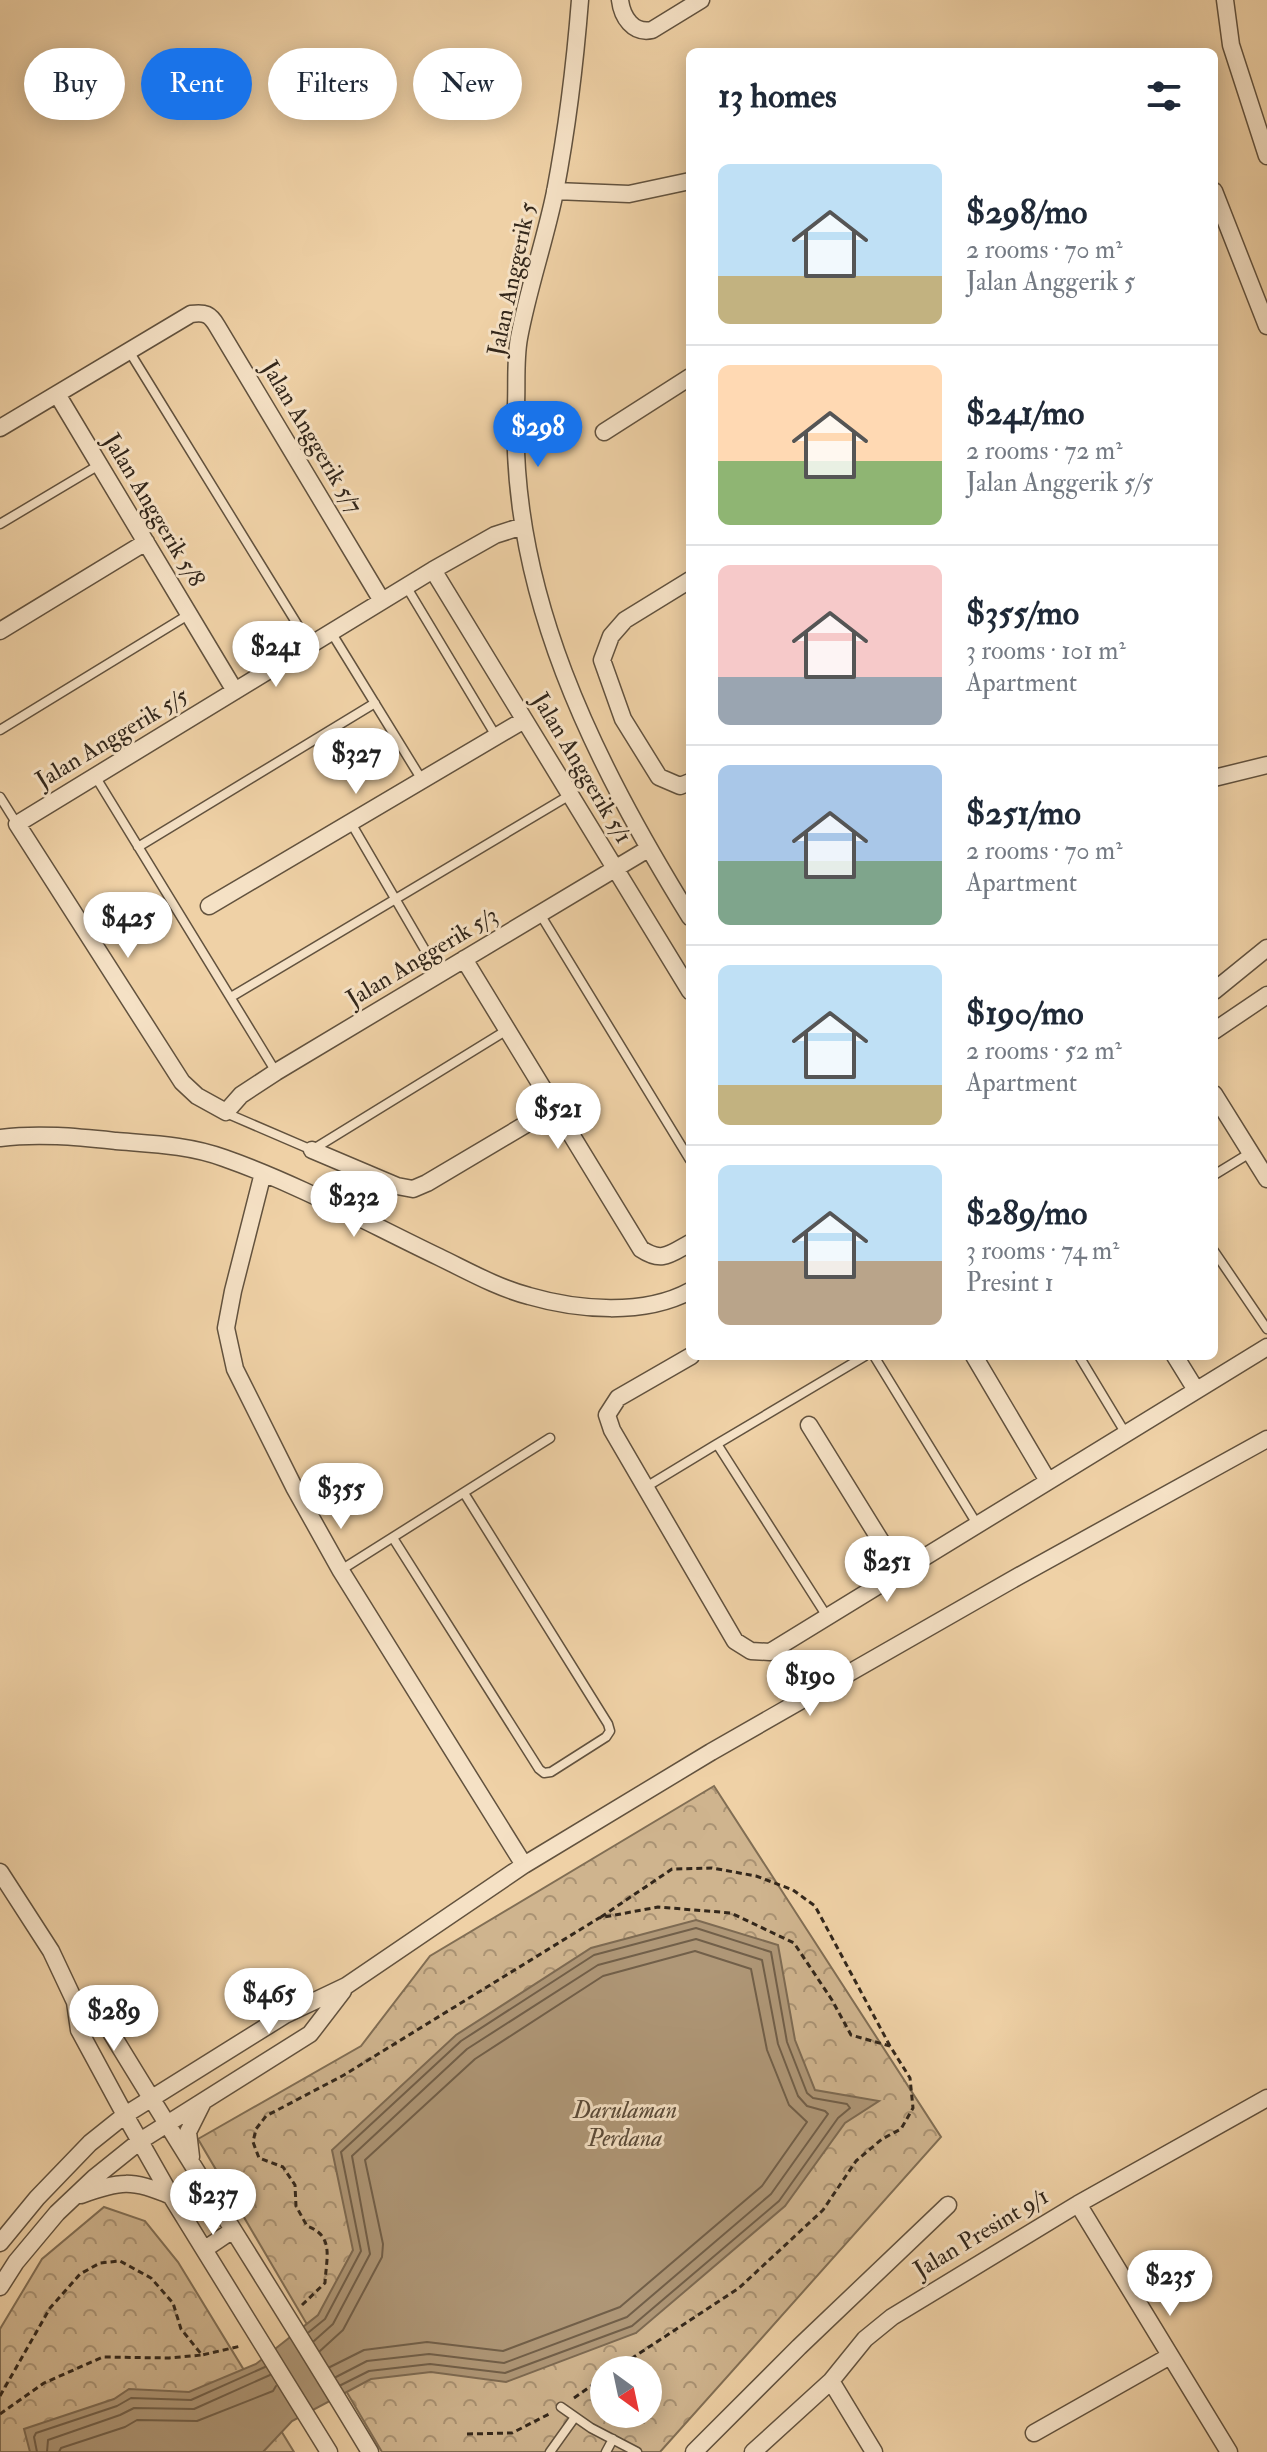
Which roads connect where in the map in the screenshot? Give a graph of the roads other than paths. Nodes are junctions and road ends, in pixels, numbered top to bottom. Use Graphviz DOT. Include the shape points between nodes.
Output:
graph roads {
  1 [pos="580,0"];
  2 [pos="620,0"];
  3 [pos="701,0"];
  4 [pos="1225,0"];
  5 [pos="1267,156"];
  6 [pos="686,182"];
  7 [pos="555,191"];
  8 [pos="1218,201"];
  9 [pos="1267,326"];
  10 [pos="129,351"];
  11 [pos="686,380"];
  12 [pos="57,394"];
  13 [pos="0,428"];
  14 [pos="604,432"];
  15 [pos="100,465"];
  16 [pos="0,524"];
  17 [pos="523,526"];
  18 [pos="146,542"];
  19 [pos="433,570"];
  20 [pos="686,582"];
  21 [pos="406,586"];
  22 [pos="382,601"];
  23 [pos="189,614"];
  24 [pos="0,631"];
  25 [pos="331,632"];
  26 [pos="310,645"];
  27 [pos="235,691"];
  28 [pos="375,703"];
  29 [pos="524,720"];
  30 [pos="0,730"];
  31 [pos="496,736"];
  32 [pos="1267,765"];
  33 [pos="95,776"];
  34 [pos="1218,777"];
  35 [pos="422,780"];
  36 [pos="686,784"];
  37 [pos="570,795"];
  38 [pos="0,797"];
  39 [pos="350,822"];
  40 [pos="17,824"];
  41 [pos="138,847"];
  42 [pos="648,849"];
  43 [pos="615,869"];
  44 [pos="396,900"];
  45 [pos="209,906"];
  46 [pos="686,911"];
  47 [pos="540,914"];
  48 [pos="1267,948"];
  49 [pos="464,959"];
  50 [pos="439,974"];
  51 [pos="686,984"];
  52 [pos="1218,988"];
  53 [pos="231,997"];
  54 [pos="1265,1000"];
  55 [pos="507,1029"];
  56 [pos="1218,1029"];
  57 [pos="276,1072"];
  58 [pos="1218,1100"];
  59 [pos="555,1107"];
  60 [pos="226,1112"];
  61 [pos="0,1138"];
  62 [pos="312,1150"];
  63 [pos="686,1153"];
  64 [pos="1251,1153"];
  65 [pos="263,1173"];
  66 [pos="1218,1173"];
  67 [pos="1267,1179"];
  68 [pos="686,1245"];
  69 [pos="1218,1257"];
  70 [pos="686,1293"];
  71 [pos="1267,1329"];
  72 [pos="1267,1347"];
  73 [pos="686,1359"];
  74 [pos="858,1360"];
  75 [pos="876,1360"];
  76 [pos="976,1360"];
  77 [pos="1081,1360"];
  78 [pos="1177,1360"];
  79 [pos="1196,1390"];
  80 [pos="809,1425"];
  81 [pos="1126,1434"];
  82 [pos="550,1438"];
  83 [pos="1267,1439"];
  84 [pos="717,1444"];
  85 [pos="1048,1481"];
  86 [pos="646,1487"];
  87 [pos="464,1493"];
  88 [pos="977,1524"];
  89 [pos="393,1538"];
  90 [pos="341,1571"];
  91 [pos="900,1572"];
  92 [pos="828,1618"];
  93 [pos="524,1865"];
  94 [pos="0,1872"];
  95 [pos="346,1986"];
  96 [pos="75,2002"];
  97 [pos="1267,2098"];
  98 [pos="151,2099"];
  99 [pos="205,2099"];
  100 [pos="125,2115"];
  101 [pos="167,2124"];
  102 [pos="140,2141"];
  103 [pos="193,2168"];
  104 [pos="171,2196"];
  105 [pos="73,2198"];
  106 [pos="1078,2204"];
  107 [pos="948,2205"];
  108 [pos="233,2230"];
  109 [pos="0,2243"];
  110 [pos="205,2249"];
  111 [pos="0,2287"];
  112 [pos="1170,2356"];
  113 [pos="831,2381"];
  114 [pos="561,2407"];
  115 [pos="575,2417"];
  116 [pos="1034,2433"];
  117 [pos="613,2439"];
  118 [pos="555,2451"];
  119 [pos="329,2452"];
  120 [pos="370,2452"];
  121 [pos="606,2452"];
  122 [pos="637,2452"];
  123 [pos="694,2452"];
  124 [pos="753,2452"];
  125 [pos="874,2452"];
  126 [pos="1229,2452"];
  1 -- 7 [label="street, Jalan Anggerik 5"];
  2 -- 3 [label="street" via="627,20 645,31"];
  4 -- 5 [label="street" via="1231,45"];
  6 -- 7 [label="street" via="629,194"];
  7 -- 17 [label="street, Jalan Anggerik 5" via="518,340 515,436"];
  8 -- 9 [label="street"];
  10 -- 12 [label="street"];
  10 -- 22 [label="street, Jalan Anggerik 5/7" via="191,314 211,317"];
  10 -- 26 [label="lane"];
  11 -- 14 [label="street"];
  12 -- 13 [label="street"];
  12 -- 15 [label="street, Jalan Anggerik 5/8"];
  15 -- 16 [label="lane"];
  15 -- 18 [label="street, Jalan Anggerik 5/8"];
  17 -- 19 [label="street, Jalan Anggerik 5/5" via="495,535"];
  17 -- 42 [label="street, Jalan Anggerik 5" via="538,599 566,684"];
  18 -- 23 [label="street, Jalan Anggerik 5/8"];
  18 -- 24 [label="street"];
  19 -- 21 [label="street, Jalan Anggerik 5/5"];
  19 -- 29 [label="street, Jalan Anggerik 5/1"];
  20 -- 36 [label="street" via="625,620 611,636 602,660 623,719 659,777"];
  21 -- 22 [label="street, Jalan Anggerik 5/5"];
  21 -- 31 [label="lane"];
  22 -- 25 [label="street, Jalan Anggerik 5/5"];
  23 -- 27 [label="street, Jalan Anggerik 5/8"];
  23 -- 30 [label="lane"];
  25 -- 26 [label="street, Jalan Anggerik 5/5"];
  25 -- 28 [label="lane"];
  26 -- 27 [label="street, Jalan Anggerik 5/5"];
  27 -- 33 [label="street, Jalan Anggerik 5/5"];
  28 -- 35 [label="lane"];
  28 -- 41 [label="lane"];
  29 -- 31 [label="street"];
  29 -- 37 [label="street, Jalan Anggerik 5/1"];
  31 -- 35 [label="street"];
  32 -- 34 [label="street"];
  33 -- 40 [label="street, Jalan Anggerik 5/5"];
  33 -- 41 [label="lane"];
  35 -- 39 [label="street"];
  37 -- 43 [label="street, Jalan Anggerik 5/1"];
  37 -- 44 [label="lane"];
  38 -- 40 [label="lane"];
  39 -- 44 [label="lane"];
  39 -- 45 [label="street"];
  40 -- 60 [label="street" via="182,1082"];
  41 -- 53 [label="lane"];
  42 -- 43 [label="street, Jalan Anggerik 5/3"];
  42 -- 46 [label="street, Jalan Anggerik 5"];
  43 -- 47 [label="street, Jalan Anggerik 5/3"];
  43 -- 51 [label="street, Jalan Anggerik 5/1"];
  44 -- 50 [label="lane"];
  44 -- 53 [label="lane"];
  47 -- 49 [label="street, Jalan Anggerik 5/3"];
  47 -- 63 [label="lane"];
  48 -- 52 [label="street"];
  49 -- 50 [label="street, Jalan Anggerik 5/3"];
  49 -- 55 [label="street"];
  50 -- 57 [label="street, Jalan Anggerik 5/3"];
  53 -- 57 [label="lane"];
  54 -- 56 [label="street"];
  55 -- 59 [label="street"];
  55 -- 62 [label="lane"];
  57 -- 60 [label="street, Jalan Anggerik 5/3"];
  58 -- 64 [label="street"];
  59 -- 62 [label="street" via="413,1189"];
  59 -- 68 [label="street" via="641,1249 654,1257 667,1256"];
  60 -- 62 [label="lane"];
  61 -- 65 [label="street" via="70,1136 166,1144"];
  64 -- 66 [label="lane"];
  64 -- 67 [label="street"];
  65 -- 70 [label="street" via="528,1296 587,1307 637,1306"];
  65 -- 90 [label="street" via="233,1291 226,1328 229,1347 248,1398"];
  69 -- 71 [label="lane"];
  72 -- 79 [label="street"];
  73 -- 86 [label="street" via="618,1398 607,1415"];
  74 -- 84 [label="lane"];
  75 -- 88 [label="lane"];
  76 -- 85 [label="street"];
  77 -- 81 [label="lane"];
  78 -- 79 [label="street"];
  79 -- 81 [label="street"];
  80 -- 91 [label="street"];
  81 -- 85 [label="street"];
  82 -- 87 [label="lane"];
  83 -- 93 [label="street" via="738,1737"];
  84 -- 86 [label="lane"];
  84 -- 92 [label="lane"];
  85 -- 88 [label="street"];
  86 -- 92 [label="street" via="735,1641 751,1651 770,1652"];
  87 -- 89 [label="lane"];
  87 -- 89 [label="lane" via="608,1724 606,1737 551,1772 539,1769"];
  88 -- 91 [label="street"];
  89 -- 90 [label="lane"];
  90 -- 93 [label="street"];
  91 -- 92 [label="street"];
  93 -- 95 [label="street"];
  94 -- 96 [label="street" via="51,1951"];
  95 -- 98 [label="street" via="285,2015"];
  95 -- 99 [label="street" via="310,2034"];
  96 -- 98 [label="street" via="101,2016"];
  96 -- 100 [label="street" via="79,2030"];
  97 -- 106 [label="street, Jalan Presint 9/1"];
  98 -- 100 [label="street"];
  98 -- 101 [label="street"];
  99 -- 101 [label="street"];
  99 -- 103 [label="street" via="188,2132"];
  100 -- 102 [label="street"];
  100 -- 109 [label="street" via="90,2143"];
  101 -- 102 [label="street"];
  101 -- 103 [label="street"];
  102 -- 104 [label="street"];
  102 -- 105 [label="street"];
  103 -- 108 [label="street"];
  104 -- 105 [label="street" via="134,2183 112,2183"];
  104 -- 110 [label="street"];
  105 -- 111 [label="street"];
  106 -- 112 [label="street"];
  106 -- 113 [label="street, Jalan Presint 9/1" via="892,2317 865,2339"];
  107 -- 123 [label="street"];
  108 -- 110 [label="street"];
  108 -- 120 [label="street"];
  110 -- 119 [label="street"];
  112 -- 116 [label="street"];
  112 -- 126 [label="street"];
  113 -- 124 [label="street, Jalan Presint 9/1"];
  113 -- 125 [label="street"];
  114 -- 115 [label="lane"];
  115 -- 117 [label="lane"];
  115 -- 118 [label="lane"];
  117 -- 121 [label="lane"];
  117 -- 122 [label="lane"];
}
